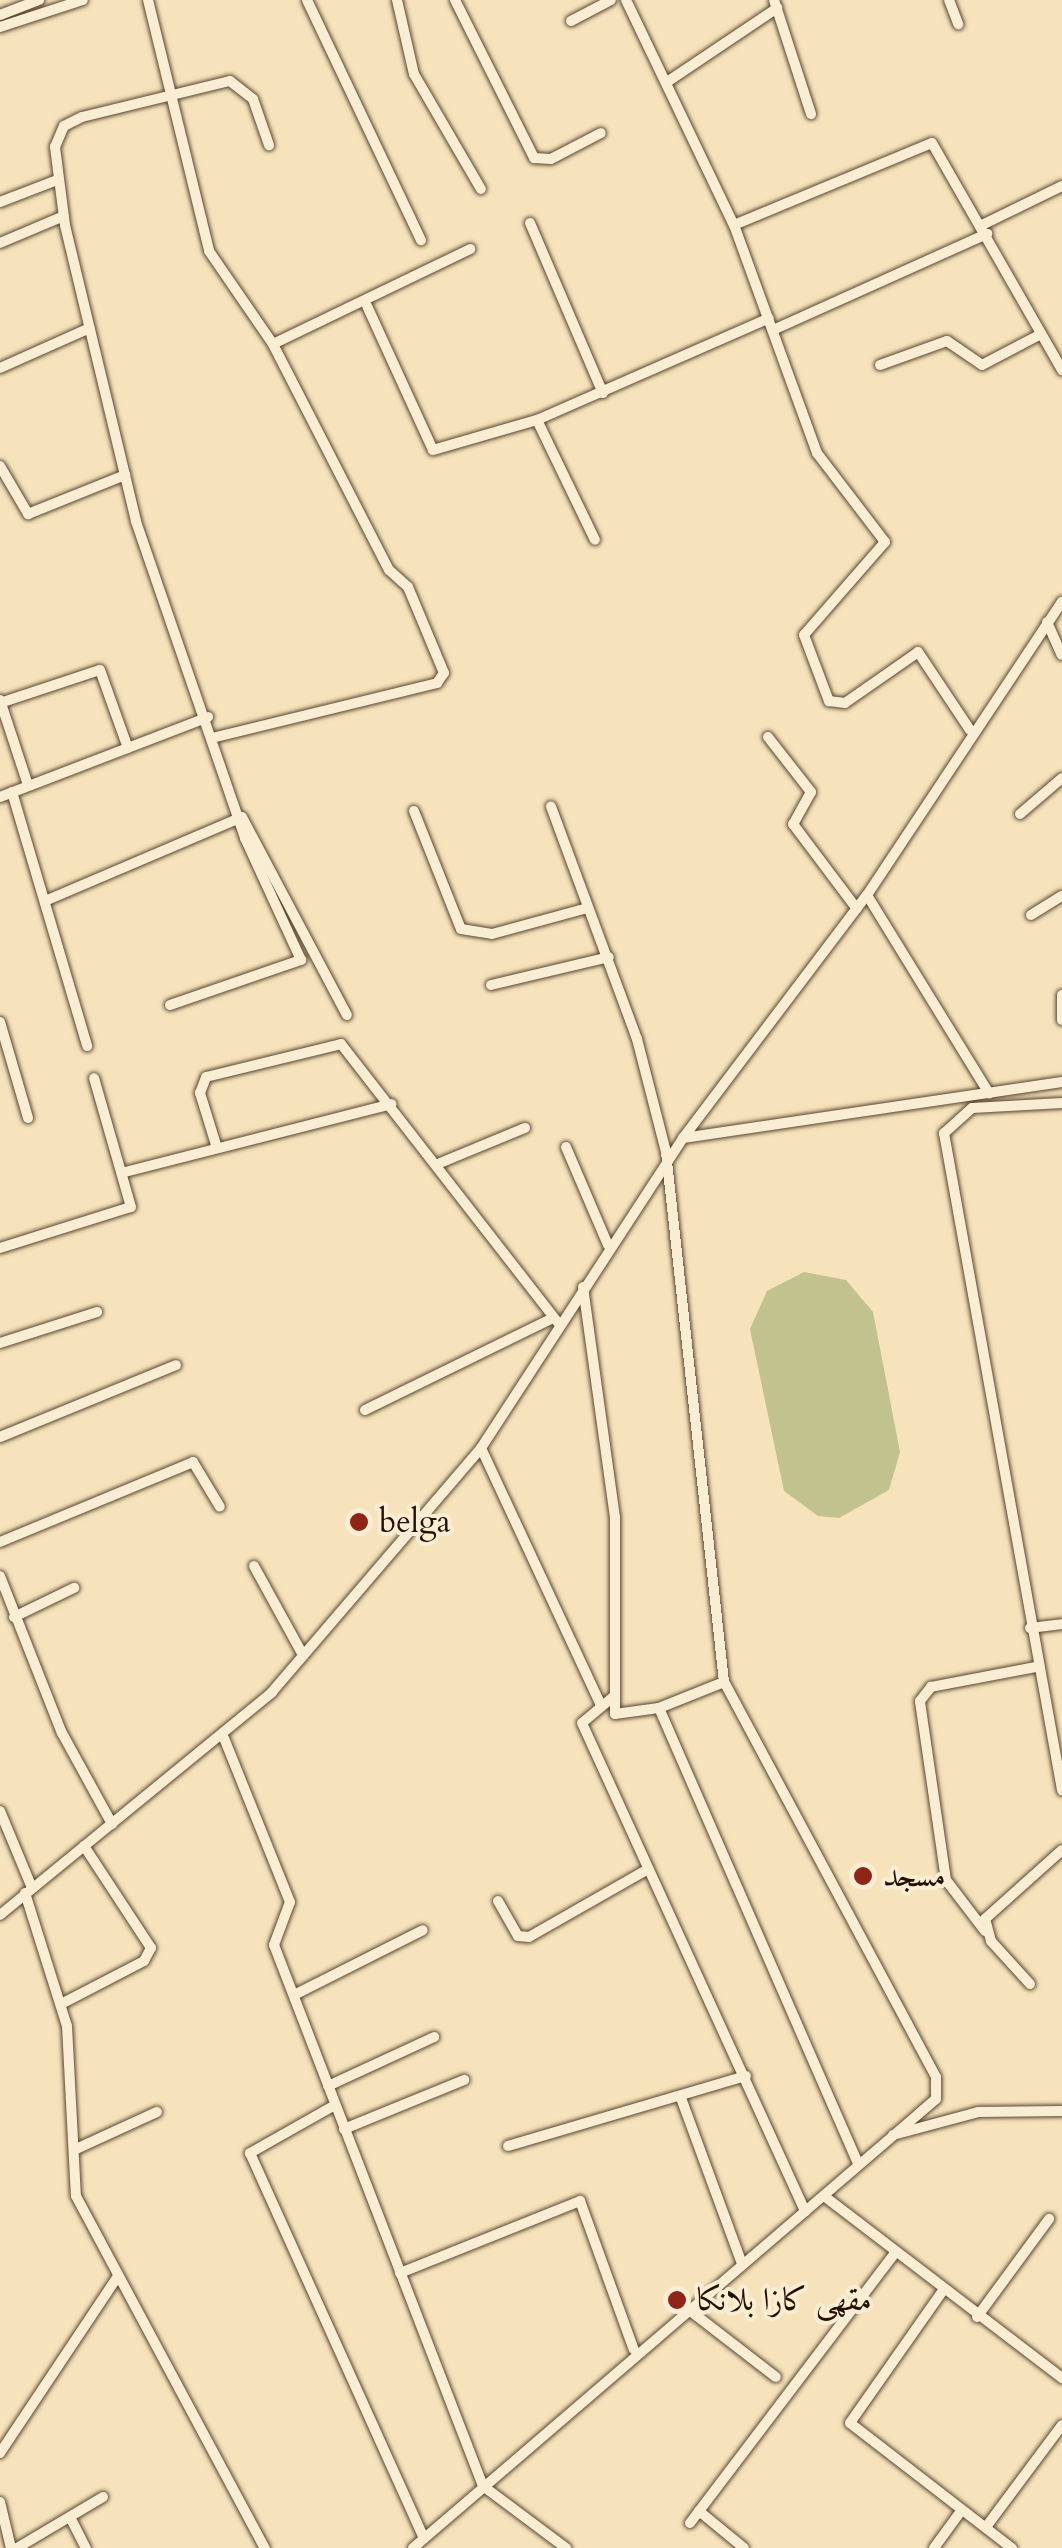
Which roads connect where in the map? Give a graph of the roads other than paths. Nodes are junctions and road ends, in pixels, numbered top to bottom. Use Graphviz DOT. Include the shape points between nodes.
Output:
graph roads {
  1 [pos="39,0"];
  2 [pos="83,0"];
  3 [pos="148,0"];
  4 [pos="307,0"];
  5 [pos="396,0"];
  6 [pos="455,0"];
  7 [pos="611,0"];
  8 [pos="626,0"];
  9 [pos="949,0"];
  10 [pos="776,4"];
  11 [pos="0,15"];
  12 [pos="572,20"];
  13 [pos="958,24"];
  14 [pos="0,27"];
  15 [pos="667,82"];
  16 [pos="167,98"];
  17 [pos="810,114"];
  18 [pos="600,133"];
  19 [pos="268,145"];
  20 [pos="57,180"];
  21 [pos="1062,186"];
  22 [pos="481,189"];
  23 [pos="0,202"];
  24 [pos="64,216"];
  25 [pos="530,223"];
  26 [pos="734,225"];
  27 [pos="985,230"];
  28 [pos="421,240"];
  29 [pos="0,243"];
  30 [pos="470,249"];
  31 [pos="367,306"];
  32 [pos="769,318"];
  33 [pos="90,328"];
  34 [pos="774,330"];
  35 [pos="1062,338"];
  36 [pos="1044,340"];
  37 [pos="273,344"];
  38 [pos="880,365"];
  39 [pos="0,368"];
  40 [pos="1062,370"];
  41 [pos="603,393"];
  42 [pos="537,420"];
  43 [pos="0,466"];
  44 [pos="125,475"];
  45 [pos="596,540"];
  46 [pos="1062,602"];
  47 [pos="1047,622"];
  48 [pos="1062,656"];
  49 [pos="0,702"];
  50 [pos="208,717"];
  51 [pos="970,730"];
  52 [pos="216,736"];
  53 [pos="768,737"];
  54 [pos="128,748"];
  55 [pos="1062,778"];
  56 [pos="28,785"];
  57 [pos="12,792"];
  58 [pos="0,797"];
  59 [pos="552,806"];
  60 [pos="414,811"];
  61 [pos="1020,814"];
  62 [pos="242,817"];
  63 [pos="867,895"];
  64 [pos="1062,896"];
  65 [pos="45,901"];
  66 [pos="588,908"];
  67 [pos="857,908"];
  68 [pos="1031,915"];
  69 [pos="609,958"];
  70 [pos="491,985"];
  71 [pos="1062,995"];
  72 [pos="170,1005"];
  73 [pos="347,1015"];
  74 [pos="1062,1020"];
  75 [pos="0,1022"];
  76 [pos="87,1046"];
  77 [pos="94,1078"];
  78 [pos="1062,1082"];
  79 [pos="989,1093"];
  80 [pos="1062,1103"];
  81 [pos="391,1104"];
  82 [pos="28,1118"];
  83 [pos="524,1128"];
  84 [pos="683,1138"];
  85 [pos="566,1147"];
  86 [pos="217,1148"];
  87 [pos="666,1152"];
  88 [pos="440,1163"];
  89 [pos="124,1172"];
  90 [pos="608,1245"];
  91 [pos="1,1249"];
  92 [pos="582,1287"];
  93 [pos="98,1312"];
  94 [pos="554,1321"];
  95 [pos="0,1343"];
  96 [pos="176,1365"];
  97 [pos="364,1410"];
  98 [pos="0,1437"];
  99 [pos="482,1448"];
  100 [pos="220,1506"];
  101 [pos="0,1542"];
  102 [pos="254,1566"];
  103 [pos="0,1576"];
  104 [pos="74,1588"];
  105 [pos="14,1617"];
  106 [pos="1062,1624"];
  107 [pos="1030,1628"];
  108 [pos="303,1655"];
  109 [pos="1036,1666"];
  110 [pos="724,1682"];
  111 [pos="613,1697"];
  112 [pos="601,1704"];
  113 [pos="659,1708"];
  114 [pos="224,1738"];
  115 [pos="1062,1790"];
  116 [pos="0,1811"];
  117 [pos="112,1824"];
  118 [pos="84,1846"];
  119 [pos="1062,1850"];
  120 [pos="648,1870"];
  121 [pos="28,1890"];
  122 [pos="498,1901"];
  123 [pos="0,1914"];
  124 [pos="423,1930"];
  125 [pos="984,1930"];
  126 [pos="1030,1984"];
  127 [pos="294,1995"];
  128 [pos="63,2003"];
  129 [pos="434,2037"];
  130 [pos="746,2076"];
  131 [pos="464,2080"];
  132 [pos="328,2086"];
  133 [pos="681,2098"];
  134 [pos="335,2104"];
  135 [pos="1062,2110"];
  136 [pos="157,2112"];
  137 [pos="344,2128"];
  138 [pos="888,2136"];
  139 [pos="508,2146"];
  140 [pos="76,2150"];
  141 [pos="858,2164"];
  142 [pos="824,2196"];
  143 [pos="806,2211"];
  144 [pos="1048,2219"];
  145 [pos="894,2254"];
  146 [pos="742,2264"];
  147 [pos="400,2273"];
  148 [pos="118,2276"];
  149 [pos="942,2292"];
  150 [pos="684,2306"];
  151 [pos="977,2317"];
  152 [pos="634,2350"];
  153 [pos="776,2376"];
  154 [pos="1062,2378"];
  155 [pos="1062,2424"];
  156 [pos="0,2453"];
  157 [pos="483,2486"];
  158 [pos="103,2497"];
  159 [pos="0,2502"];
  160 [pos="700,2510"];
  161 [pos="962,2511"];
  162 [pos="70,2516"];
  163 [pos="690,2523"];
  164 [pos="986,2527"];
  165 [pos="424,2538"];
  166 [pos="14,2548"];
  167 [pos="86,2548"];
  168 [pos="265,2548"];
  169 [pos="412,2548"];
  170 [pos="566,2548"];
  171 [pos="744,2548"];
  172 [pos="934,2548"];
  173 [pos="1012,2548"];
  1 -- 11 [label="street"];
  2 -- 14 [label="street"];
  3 -- 16 [label="street"];
  4 -- 28 [label="street"];
  5 -- 22 [label="street" via="414,74"];
  6 -- 18 [label="street" via="534,158 551,159"];
  7 -- 12 [label="street"];
  8 -- 15 [label="street"];
  9 -- 13 [label="street"];
  10 -- 15 [label="street"];
  10 -- 17 [label="street"];
  15 -- 26 [label="street"];
  16 -- 19 [label="street" via="236,82 253,99"];
  16 -- 20 [label="street" via="64,126"];
  16 -- 37 [label="street" via="209,251"];
  20 -- 23 [label="street"];
  20 -- 24 [label="street"];
  21 -- 27 [label="street"];
  24 -- 29 [label="street"];
  24 -- 33 [label="street"];
  25 -- 41 [label="street"];
  26 -- 27 [label="street" via="928,141"];
  26 -- 32 [label="street"];
  27 -- 34 [label="street"];
  27 -- 36 [label="street"];
  30 -- 31 [label="street"];
  31 -- 37 [label="street"];
  31 -- 42 [label="street" via="433,450"];
  32 -- 34 [label="street"];
  32 -- 41 [label="street"];
  33 -- 39 [label="street"];
  33 -- 44 [label="street"];
  34 -- 51 [label="street" via="817,453 885,542 804,634 829,701 844,703 918,652"];
  35 -- 36 [label="street"];
  36 -- 38 [label="street" via="982,365 947,341"];
  36 -- 40 [label="street"];
  37 -- 52 [label="street" via="389,570 408,587 444,673 437,684"];
  41 -- 42 [label="street"];
  42 -- 45 [label="street"];
  43 -- 44 [label="street" via="28,514"];
  44 -- 50 [label="street"];
  46 -- 47 [label="street"];
  47 -- 48 [label="street"];
  47 -- 51 [label="street"];
  49 -- 54 [label="street" via="100,670"];
  49 -- 56 [label="street"];
  50 -- 52 [label="street"];
  50 -- 54 [label="street"];
  51 -- 63 [label="street"];
  52 -- 62 [label="street"];
  53 -- 67 [label="street" via="810,792 793,824"];
  54 -- 56 [label="street"];
  55 -- 61 [label="street"];
  56 -- 57 [label="street"];
  57 -- 58 [label="street"];
  57 -- 65 [label="street"];
  59 -- 66 [label="street"];
  60 -- 66 [label="street" via="461,929 492,934"];
  62 -- 65 [label="street"];
  62 -- 72 [label="street" via="301,960"];
  62 -- 73 [label="street"];
  63 -- 67 [label="street"];
  63 -- 79 [label="street"];
  64 -- 68 [label="street"];
  65 -- 76 [label="street"];
  66 -- 69 [label="street"];
  67 -- 84 [label="street"];
  69 -- 70 [label="street"];
  69 -- 87 [label="street"];
  71 -- 74 [label="street"];
  75 -- 82 [label="street"];
  77 -- 89 [label="street"];
  78 -- 79 [label="street"];
  79 -- 84 [label="street"];
  80 -- 107 [label="street" via="972,1108 944,1133"];
  81 -- 86 [label="street"];
  81 -- 86 [label="street" via="334,1043 206,1077 200,1093"];
  81 -- 88 [label="street"];
  83 -- 88 [label="street"];
  84 -- 87 [label="street"];
  85 -- 90 [label="street"];
  86 -- 89 [label="street"];
  87 -- 90 [label="street"];
  87 -- 110 [label="street"];
  88 -- 94 [label="street"];
  89 -- 91 [label="street" via="133,1200 125,1211"];
  90 -- 92 [label="street"];
  92 -- 94 [label="street"];
  92 -- 111 [label="street" via="615,1517"];
  93 -- 95 [label="street"];
  94 -- 97 [label="street"];
  94 -- 99 [label="street"];
  96 -- 98 [label="street"];
  99 -- 108 [label="street"];
  99 -- 112 [label="street"];
  100 -- 101 [label="street" via="192,1462"];
  102 -- 108 [label="street"];
  103 -- 105 [label="street"];
  104 -- 105 [label="street"];
  105 -- 117 [label="street"];
  106 -- 107 [label="street"];
  107 -- 109 [label="street"];
  108 -- 114 [label="street"];
  109 -- 115 [label="street"];
  109 -- 125 [label="street" via="932,1687 920,1701 946,1880"];
  110 -- 113 [label="street"];
  110 -- 138 [label="street" via="936,2077 936,2099"];
  111 -- 112 [label="street"];
  111 -- 113 [label="street" via="623,1718"];
  112 -- 120 [label="street" via="582,1724"];
  113 -- 141 [label="street"];
  114 -- 117 [label="street"];
  114 -- 127 [label="street" via="290,1902 273,1940"];
  116 -- 121 [label="street"];
  117 -- 118 [label="street"];
  118 -- 121 [label="street"];
  118 -- 128 [label="street" via="151,1948"];
  119 -- 125 [label="street" via="992,1912"];
  120 -- 122 [label="street" via="529,1937 518,1936"];
  120 -- 130 [label="street"];
  121 -- 123 [label="street"];
  121 -- 128 [label="street"];
  124 -- 127 [label="street"];
  125 -- 126 [label="street"];
  127 -- 132 [label="street"];
  128 -- 140 [label="street"];
  129 -- 132 [label="street"];
  130 -- 133 [label="street"];
  130 -- 143 [label="street"];
  131 -- 137 [label="street"];
  132 -- 134 [label="street"];
  133 -- 139 [label="street"];
  133 -- 146 [label="street"];
  134 -- 137 [label="street"];
  134 -- 165 [label="street" via="250,2153"];
  135 -- 138 [label="street" via="978,2112"];
  136 -- 140 [label="street"];
  137 -- 147 [label="street"];
  138 -- 141 [label="street"];
  140 -- 148 [label="street" via="76,2196"];
  141 -- 142 [label="street"];
  142 -- 143 [label="street"];
  142 -- 145 [label="street"];
  143 -- 146 [label="street"];
  144 -- 151 [label="street"];
  145 -- 149 [label="street"];
  145 -- 160 [label="street"];
  146 -- 150 [label="street"];
  147 -- 152 [label="street" via="580,2201"];
  147 -- 157 [label="street"];
  148 -- 156 [label="street"];
  148 -- 168 [label="street"];
  149 -- 151 [label="street"];
  149 -- 161 [label="street" via="850,2418 859,2435"];
  150 -- 152 [label="street"];
  150 -- 153 [label="street"];
  151 -- 154 [label="street"];
  152 -- 157 [label="street"];
  155 -- 164 [label="street"];
  157 -- 165 [label="street"];
  157 -- 170 [label="street"];
  158 -- 162 [label="street"];
  159 -- 166 [label="street"];
  160 -- 163 [label="street"];
  160 -- 171 [label="street"];
  161 -- 164 [label="street"];
  161 -- 172 [label="street"];
  162 -- 166 [label="street"];
  162 -- 167 [label="street"];
  164 -- 173 [label="street"];
  165 -- 169 [label="street"];
}
